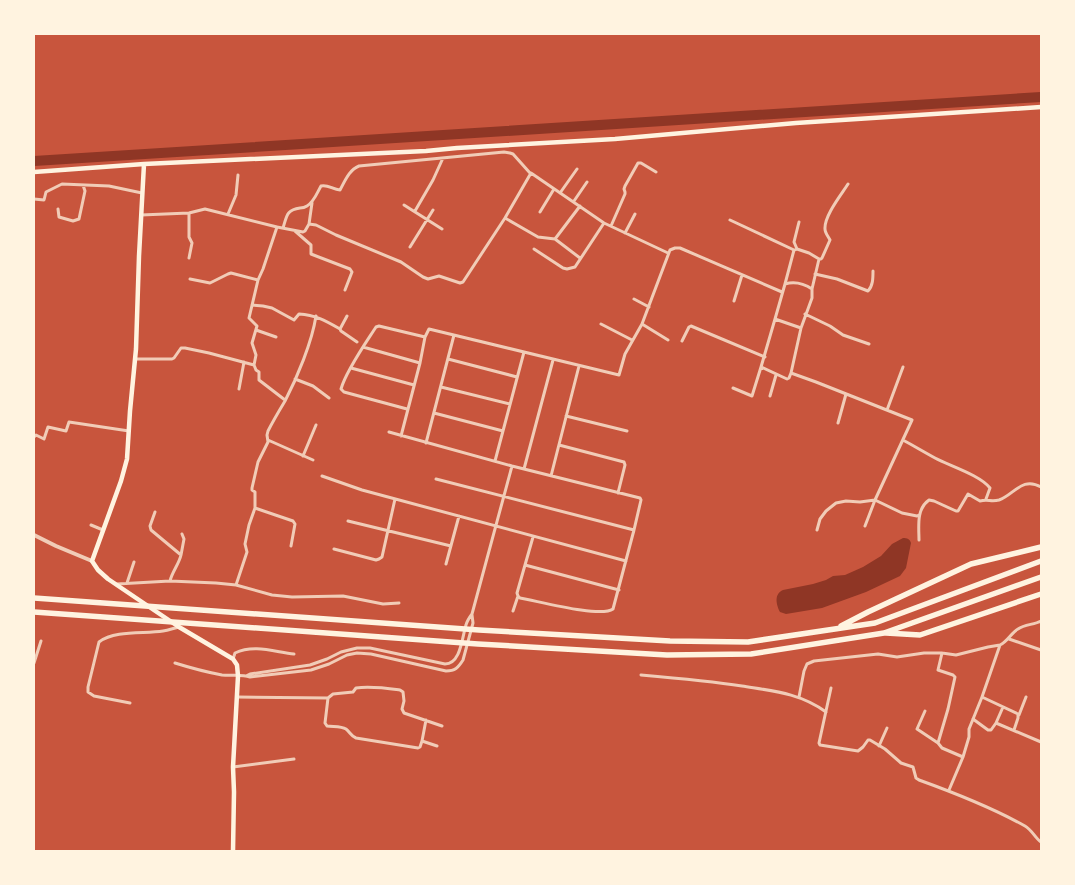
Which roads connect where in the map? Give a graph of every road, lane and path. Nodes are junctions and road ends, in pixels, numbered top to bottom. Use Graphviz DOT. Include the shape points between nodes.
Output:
graph roads {
  1 [pos="1041,107"];
  2 [pos="444,157"];
  3 [pos="144,164"];
  4 [pos="577,169"];
  5 [pos="34,172"];
  6 [pos="656,172"];
  7 [pos="530,173"];
  8 [pos="238,175"];
  9 [pos="588,182"];
  10 [pos="848,184"];
  11 [pos="83,185"];
  12 [pos="554,189"];
  13 [pos="142,193"];
  14 [pos="560,193"];
  15 [pos="34,198"];
  16 [pos="574,201"];
  17 [pos="312,202"];
  18 [pos="404,205"];
  19 [pos="580,206"];
  20 [pos="58,208"];
  21 [pos="433,210"];
  22 [pos="415,211"];
  23 [pos="540,212"];
  24 [pos="189,213"];
  25 [pos="228,214"];
  26 [pos="635,214"];
  27 [pos="141,215"];
  28 [pos="505,218"];
  29 [pos="427,219"];
  30 [pos="730,220"];
  31 [pos="799,222"];
  32 [pos="604,223"];
  33 [pos="309,224"];
  34 [pos="611,226"];
  35 [pos="277,227"];
  36 [pos="283,228"];
  37 [pos="442,229"];
  38 [pos="295,230"];
  39 [pos="625,233"];
  40 [pos="555,239"];
  41 [pos="410,246"];
  42 [pos="534,248"];
  43 [pos="795,249"];
  44 [pos="668,253"];
  45 [pos="189,258"];
  46 [pos="580,258"];
  47 [pos="818,259"];
  48 [pos="873,271"];
  49 [pos="815,274"];
  50 [pos="742,275"];
  51 [pos="190,279"];
  52 [pos="258,280"];
  53 [pos="785,284"];
  54 [pos="812,289"];
  55 [pos="344,290"];
  56 [pos="782,292"];
  57 [pos="634,299"];
  58 [pos="734,301"];
  59 [pos="252,305"];
  60 [pos="649,306"];
  61 [pos="806,314"];
  62 [pos="316,316"];
  63 [pos="347,316"];
  64 [pos="776,319"];
  65 [pos="600,324"];
  66 [pos="642,324"];
  67 [pos="801,328"];
  68 [pos="340,329"];
  69 [pos="256,330"];
  70 [pos="454,335"];
  71 [pos="276,337"];
  72 [pos="424,337"];
  73 [pos="632,340"];
  74 [pos="668,340"];
  75 [pos="682,341"];
  76 [pos="357,342"];
  77 [pos="869,344"];
  78 [pos="363,347"];
  79 [pos="524,352"];
  80 [pos="764,357"];
  81 [pos="136,359"];
  82 [pos="448,359"];
  83 [pos="553,360"];
  84 [pos="244,362"];
  85 [pos="420,363"];
  86 [pos="254,365"];
  87 [pos="579,366"];
  88 [pos="761,367"];
  89 [pos="903,367"];
  90 [pos="351,368"];
  91 [pos="791,373"];
  92 [pos="776,375"];
  93 [pos="517,377"];
  94 [pos="295,379"];
  95 [pos="414,385"];
  96 [pos="441,387"];
  97 [pos="733,388"];
  98 [pos="239,389"];
  99 [pos="846,394"];
  100 [pos="770,396"];
  101 [pos="330,398"];
  102 [pos="285,400"];
  103 [pos="510,404"];
  104 [pos="407,409"];
  105 [pos="887,410"];
  106 [pos="434,413"];
  107 [pos="566,416"];
  108 [pos="838,424"];
  109 [pos="316,425"];
  110 [pos="129,431"];
  111 [pos="503,431"];
  112 [pos="627,431"];
  113 [pos="389,432"];
  114 [pos="401,436"];
  115 [pos="34,437"];
  116 [pos="268,440"];
  117 [pos="903,440"];
  118 [pos="426,443"];
  119 [pos="559,445"];
  120 [pos="303,456"];
  121 [pos="313,460"];
  122 [pos="495,461"];
  123 [pos="512,466"];
  124 [pos="524,469"];
  125 [pos="322,476"];
  126 [pos="551,476"];
  127 [pos="436,478"];
  128 [pos="1041,487"];
  129 [pos="618,492"];
  130 [pos="503,496"];
  131 [pos="395,499"];
  132 [pos="986,499"];
  133 [pos="875,500"];
  134 [pos="255,508"];
  135 [pos="155,512"];
  136 [pos="919,515"];
  137 [pos="458,516"];
  138 [pos="348,521"];
  139 [pos="91,525"];
  140 [pos="495,526"];
  141 [pos="865,526"];
  142 [pos="103,530"];
  143 [pos="634,530"];
  144 [pos="817,530"];
  145 [pos="388,531"];
  146 [pos="182,534"];
  147 [pos="34,535"];
  148 [pos="533,536"];
  149 [pos="919,540"];
  150 [pos="291,546"];
  151 [pos="451,546"];
  152 [pos="1041,547"];
  153 [pos="334,549"];
  154 [pos="181,554"];
  155 [pos="92,561"];
  156 [pos="626,561"];
  157 [pos="1041,561"];
  158 [pos="134,562"];
  159 [pos="446,564"];
  160 [pos="525,565"];
  161 [pos="1041,577"];
  162 [pos="170,581"];
  163 [pos="127,583"];
  164 [pos="117,584"];
  165 [pos="236,585"];
  166 [pos="619,590"];
  167 [pos="1041,594"];
  168 [pos="518,596"];
  169 [pos="34,598"];
  170 [pos="399,603"];
  171 [pos="513,611"];
  172 [pos="34,612"];
  173 [pos="472,614"];
  174 [pos="1041,620"];
  175 [pos="179,627"];
  176 [pos="836,629"];
  177 [pos="884,633"];
  178 [pos="1009,639"];
  179 [pos="41,641"];
  180 [pos="1000,645"];
  181 [pos="1041,650"];
  182 [pos="942,653"];
  183 [pos="294,654"];
  184 [pos="233,658"];
  185 [pos="34,661"];
  186 [pos="175,663"];
  187 [pos="641,675"];
  188 [pos="238,676"];
  189 [pos="246,676"];
  190 [pos="831,688"];
  191 [pos="237,697"];
  192 [pos="799,697"];
  193 [pos="982,697"];
  194 [pos="1026,697"];
  195 [pos="328,698"];
  196 [pos="130,703"];
  197 [pos="1003,707"];
  198 [pos="925,711"];
  199 [pos="826,712"];
  200 [pos="1019,715"];
  201 [pos="974,719"];
  202 [pos="426,720"];
  203 [pos="996,723"];
  204 [pos="442,726"];
  205 [pos="888,728"];
  206 [pos="1014,730"];
  207 [pos="422,740"];
  208 [pos="938,742"];
  209 [pos="1041,742"];
  210 [pos="437,746"];
  211 [pos="879,746"];
  212 [pos="963,757"];
  213 [pos="294,759"];
  214 [pos="233,767"];
  215 [pos="948,790"];
  216 [pos="1041,842"];
  217 [pos="233,851"];
  1 -- 3 [label="main road" via="615,139"];
  2 -- 7 [label="street" via="510,152"];
  2 -- 17 [label="street" via="359,166 352,170 340,190 321,186"];
  2 -- 22 [label="street"];
  3 -- 5 [label="main road"];
  3 -- 13 [label="main road"];
  4 -- 14 [label="street"];
  6 -- 34 [label="street" via="638,163 625,186 625,194"];
  7 -- 12 [label="street"];
  7 -- 28 [label="street"];
  8 -- 25 [label="street" via="236,195"];
  9 -- 16 [label="street"];
  10 -- 47 [label="street" via="826,221 825,230 830,240 821,260"];
  11 -- 13 [label="street" via="110,186"];
  11 -- 15 [label="street" via="62,184 46,192 44,200"];
  11 -- 20 [label="street" via="85,191 79,219 73,221 59,217"];
  12 -- 14 [label="street"];
  12 -- 23 [label="street"];
  13 -- 27 [label="main road"];
  14 -- 16 [label="street"];
  16 -- 19 [label="street"];
  17 -- 33 [label="street"];
  17 -- 36 [label="street" via="305,208 289,211"];
  18 -- 22 [label="street"];
  19 -- 32 [label="street"];
  19 -- 40 [label="street"];
  21 -- 29 [label="street"];
  22 -- 29 [label="street"];
  24 -- 25 [label="street" via="205,209"];
  24 -- 27 [label="street"];
  24 -- 45 [label="street" via="192,243"];
  25 -- 35 [label="street"];
  26 -- 39 [label="street"];
  27 -- 81 [label="main road"];
  28 -- 33 [label="street" via="460,283 439,276 428,279 401,262"];
  28 -- 40 [label="street" via="538,237"];
  29 -- 37 [label="street"];
  29 -- 41 [label="street"];
  30 -- 43 [label="street"];
  31 -- 43 [label="street"];
  32 -- 34 [label="street"];
  32 -- 46 [label="street"];
  33 -- 38 [label="street" via="306,231"];
  34 -- 39 [label="street"];
  35 -- 36 [label="street"];
  35 -- 52 [label="street"];
  36 -- 38 [label="street"];
  38 -- 55 [label="street" via="311,245 311,254 350,269 352,272"];
  39 -- 44 [label="street"];
  40 -- 46 [label="street"];
  42 -- 46 [label="street" via="567,269 574,267"];
  43 -- 47 [label="street"];
  43 -- 53 [label="street"];
  44 -- 50 [label="street" via="680,248"];
  44 -- 60 [label="street"];
  47 -- 49 [label="street"];
  48 -- 49 [label="street" via="868,291"];
  49 -- 54 [label="street"];
  50 -- 56 [label="street"];
  50 -- 58 [label="street"];
  51 -- 52 [label="street" via="210,283 231,273"];
  52 -- 59 [label="street"];
  53 -- 54 [label="street" via="798,282"];
  53 -- 56 [label="street"];
  54 -- 61 [label="street"];
  56 -- 64 [label="street"];
  57 -- 60 [label="street"];
  59 -- 62 [label="street" via="272,308 294,320 300,314"];
  59 -- 69 [label="street" via="249,318 257,326"];
  60 -- 66 [label="street"];
  61 -- 67 [label="street"];
  61 -- 77 [label="street" via="843,335"];
  62 -- 68 [label="street"];
  62 -- 94 [label="street"];
  63 -- 68 [label="street"];
  64 -- 67 [label="street"];
  64 -- 80 [label="street"];
  65 -- 73 [label="street"];
  66 -- 73 [label="street"];
  66 -- 74 [label="street"];
  67 -- 91 [label="street"];
  68 -- 76 [label="street"];
  69 -- 71 [label="street"];
  69 -- 86 [label="street" via="252,343 256,354"];
  70 -- 72 [label="street" via="429,329"];
  70 -- 79 [label="street"];
  70 -- 82 [label="street"];
  72 -- 78 [label="street" via="379,326"];
  72 -- 85 [label="street"];
  73 -- 87 [label="street" via="624,354 619,375"];
  75 -- 80 [label="street" via="691,326"];
  78 -- 85 [label="street"];
  78 -- 90 [label="street"];
  79 -- 83 [label="street"];
  79 -- 93 [label="street"];
  80 -- 88 [label="street"];
  81 -- 84 [label="street" via="172,359 181,348 185,348"];
  81 -- 110 [label="main road"];
  82 -- 93 [label="street"];
  82 -- 96 [label="street"];
  83 -- 87 [label="street"];
  83 -- 124 [label="street"];
  84 -- 86 [label="street"];
  84 -- 98 [label="street"];
  85 -- 95 [label="street"];
  86 -- 102 [label="street" via="259,372 259,380"];
  87 -- 107 [label="street"];
  88 -- 92 [label="street"];
  88 -- 97 [label="street" via="752,396"];
  89 -- 105 [label="street"];
  90 -- 95 [label="street"];
  90 -- 104 [label="street" via="342,391"];
  91 -- 92 [label="street" via="787,379"];
  91 -- 99 [label="street"];
  92 -- 100 [label="street"];
  93 -- 103 [label="street"];
  94 -- 101 [label="street"];
  94 -- 102 [label="street"];
  95 -- 104 [label="street"];
  96 -- 103 [label="street"];
  96 -- 106 [label="street"];
  99 -- 105 [label="street"];
  99 -- 108 [label="street"];
  102 -- 116 [label="street" via="268,431"];
  103 -- 111 [label="street"];
  104 -- 114 [label="street"];
  105 -- 117 [label="street" via="912,420"];
  106 -- 111 [label="street"];
  106 -- 118 [label="street"];
  107 -- 112 [label="street"];
  107 -- 119 [label="street"];
  109 -- 120 [label="street"];
  110 -- 115 [label="street" via="69,422 66,431 50,427 44,439"];
  110 -- 142 [label="main road" via="121,480"];
  111 -- 122 [label="street"];
  113 -- 114 [label="street"];
  114 -- 118 [label="street"];
  116 -- 120 [label="street"];
  116 -- 134 [label="street" via="253,481"];
  117 -- 132 [label="street" via="989,486"];
  117 -- 133 [label="street"];
  118 -- 122 [label="street"];
  119 -- 126 [label="street"];
  119 -- 129 [label="street" via="624,462"];
  120 -- 121 [label="street"];
  122 -- 123 [label="street"];
  123 -- 124 [label="street"];
  123 -- 130 [label="street"];
  124 -- 126 [label="street"];
  125 -- 131 [label="street"];
  126 -- 129 [label="street"];
  127 -- 130 [label="street"];
  128 -- 132 [label="street" via="1024,485 1001,499"];
  129 -- 143 [label="street" via="641,499"];
  130 -- 140 [label="street"];
  130 -- 143 [label="street"];
  131 -- 137 [label="street"];
  131 -- 145 [label="street"];
  132 -- 136 [label="street" via="980,502 968,494 958,511 929,500"];
  133 -- 136 [label="street" via="902,513"];
  133 -- 141 [label="street"];
  133 -- 144 [label="street" via="836,503 820,519"];
  134 -- 150 [label="street" via="293,521"];
  134 -- 165 [label="street" via="246,537 247,552"];
  135 -- 154 [label="street" via="151,530"];
  136 -- 149 [label="street"];
  137 -- 140 [label="street"];
  137 -- 151 [label="street"];
  138 -- 145 [label="street"];
  139 -- 142 [label="street"];
  140 -- 148 [label="street"];
  140 -- 173 [label="street"];
  142 -- 155 [label="main road"];
  143 -- 156 [label="street"];
  145 -- 151 [label="street"];
  145 -- 153 [label="street" via="379,560"];
  146 -- 154 [label="street"];
  147 -- 155 [label="street"];
  148 -- 156 [label="street"];
  148 -- 160 [label="street"];
  151 -- 159 [label="street"];
  152 -- 176 [label="highway" via="971,564"];
  154 -- 162 [label="street"];
  155 -- 164 [label="main road" via="98,570"];
  156 -- 166 [label="street"];
  157 -- 176 [label="highway" via="875,623"];
  158 -- 163 [label="street"];
  160 -- 166 [label="street"];
  160 -- 168 [label="street"];
  161 -- 177 [label="highway"];
  162 -- 163 [label="street"];
  162 -- 165 [label="street"];
  163 -- 164 [label="street"];
  164 -- 175 [label="main road"];
  165 -- 170 [label="street" via="282,596 343,596 383,604"];
  166 -- 168 [label="street" via="613,609 607,612 569,608"];
  167 -- 177 [label="highway" via="920,635"];
  168 -- 171 [label="street"];
  169 -- 176 [label="highway" via="670,641 748,642"];
  172 -- 177 [label="highway" via="667,655 751,654"];
  173 -- 189 [label="street" via="457,657 449,664 357,648 310,665"];
  173 -- 189 [label="street" via="473,623 463,660 454,670 357,653 311,670"];
  174 -- 178 [label="street" via="1020,627"];
  175 -- 184 [label="main road"];
  175 -- 196 [label="street" via="111,636 99,642 88,692"];
  178 -- 180 [label="street"];
  178 -- 181 [label="street"];
  179 -- 185 [label="street"];
  180 -- 182 [label="street" via="961,655"];
  180 -- 193 [label="street"];
  182 -- 192 [label="street" via="897,657 878,654 814,661 807,664 804,671"];
  182 -- 208 [label="street" via="938,670 955,676"];
  183 -- 184 [label="street" via="251,649 240,650"];
  184 -- 188 [label="main road"];
  186 -- 188 [label="street"];
  187 -- 192 [label="street" via="721,683"];
  188 -- 189 [label="street"];
  188 -- 191 [label="main road"];
  190 -- 199 [label="street"];
  191 -- 195 [label="street"];
  191 -- 214 [label="main road"];
  192 -- 199 [label="street"];
  193 -- 197 [label="street"];
  193 -- 201 [label="street"];
  194 -- 200 [label="street"];
  195 -- 202 [label="street" via="360,687 400,690 403,692 404,713"];
  195 -- 207 [label="street" via="327,726 348,730 356,738 415,748 420,748"];
  197 -- 200 [label="street"];
  197 -- 203 [label="street"];
  198 -- 208 [label="street" via="917,729"];
  199 -- 211 [label="street" via="820,745 858,751 870,740"];
  200 -- 206 [label="street"];
  201 -- 203 [label="street" via="988,730"];
  201 -- 212 [label="street"];
  202 -- 204 [label="street"];
  202 -- 207 [label="street"];
  203 -- 206 [label="street"];
  205 -- 211 [label="street"];
  206 -- 209 [label="street"];
  207 -- 210 [label="street"];
  208 -- 212 [label="street" via="942,748"];
  211 -- 215 [label="street" via="913,767 919,780"];
  212 -- 215 [label="street"];
  213 -- 214 [label="street"];
  214 -- 217 [label="main road"];
  215 -- 216 [label="street" via="1027,828"];
}
